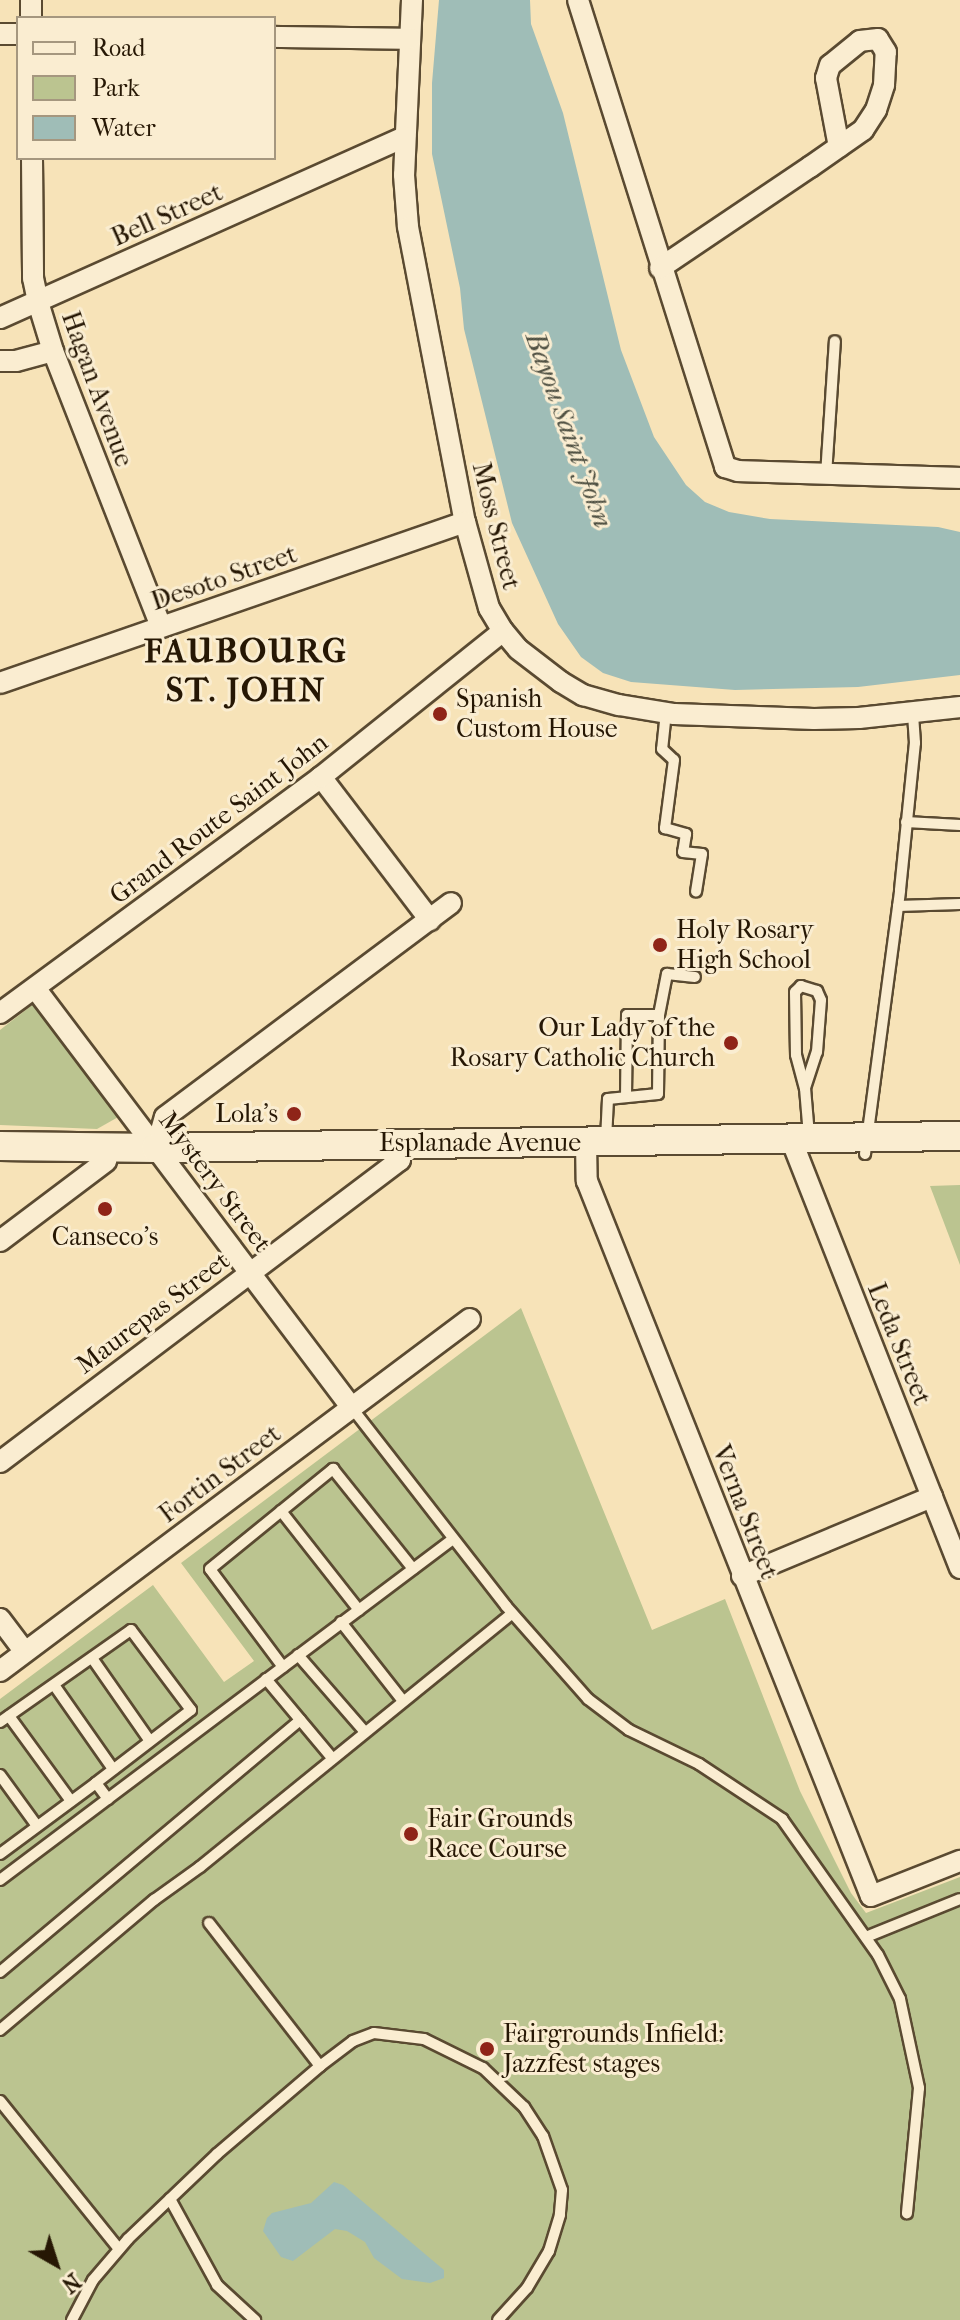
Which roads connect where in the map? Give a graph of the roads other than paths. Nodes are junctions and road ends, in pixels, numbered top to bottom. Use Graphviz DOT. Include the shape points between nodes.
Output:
graph roads {
  1 [pos="412,0"];
  2 [pos="578,0"];
  3 [pos="276,37"];
  4 [pos="410,39"];
  5 [pos="405,137"];
  6 [pos="839,147"];
  7 [pos="32,160"];
  8 [pos="660,268"];
  9 [pos="38,302"];
  10 [pos="0,318"];
  11 [pos="835,341"];
  12 [pos="53,351"];
  13 [pos="0,361"];
  14 [pos="826,475"];
  15 [pos="960,478"];
  16 [pos="465,522"];
  17 [pos="161,627"];
  18 [pos="503,631"];
  19 [pos="0,683"];
  20 [pos="960,707"];
  21 [pos="666,712"];
  22 [pos="913,713"];
  23 [pos="321,777"];
  24 [pos="906,822"];
  25 [pos="960,825"];
  26 [pos="696,892"];
  27 [pos="451,903"];
  28 [pos="960,904"];
  29 [pos="898,906"];
  30 [pos="430,920"];
  31 [pos="695,977"];
  32 [pos="35,988"];
  33 [pos="0,1013"];
  34 [pos="659,1015"];
  35 [pos="805,1088"];
  36 [pos="626,1097"];
  37 [pos="960,1136"];
  38 [pos="799,1144"];
  39 [pos="0,1146"];
  40 [pos="866,1146"];
  41 [pos="593,1148"];
  42 [pos="400,1151"];
  43 [pos="960,1153"];
  44 [pos="162,1155"];
  45 [pos="106,1161"];
  46 [pos="0,1162"];
  47 [pos="0,1241"];
  48 [pos="251,1271"];
  49 [pos="470,1319"];
  50 [pos="352,1408"];
  51 [pos="0,1462"];
  52 [pos="932,1497"];
  53 [pos="281,1511"];
  54 [pos="453,1539"];
  55 [pos="960,1568"];
  56 [pos="413,1569"];
  57 [pos="742,1576"];
  58 [pos="359,1610"];
  59 [pos="512,1613"];
  60 [pos="0,1619"];
  61 [pos="341,1622"];
  62 [pos="25,1652"];
  63 [pos="298,1655"];
  64 [pos="92,1658"];
  65 [pos="283,1667"];
  66 [pos="0,1671"];
  67 [pos="266,1679"];
  68 [pos="54,1685"];
  69 [pos="403,1701"];
  70 [pos="5,1719"];
  71 [pos="300,1720"];
  72 [pos="365,1732"];
  73 [pos="150,1741"];
  74 [pos="333,1759"];
  75 [pos="113,1769"];
  76 [pos="0,1775"];
  77 [pos="96,1783"];
  78 [pos="108,1799"];
  79 [pos="71,1801"];
  80 [pos="37,1826"];
  81 [pos="0,1854"];
  82 [pos="960,1861"];
  83 [pos="0,1880"];
  84 [pos="960,1899"];
  85 [pos="209,1923"];
  86 [pos="866,1937"];
  87 [pos="0,1972"];
  88 [pos="0,2030"];
  89 [pos="320,2066"];
  90 [pos="0,2101"];
  91 [pos="170,2199"];
  92 [pos="907,2213"];
  93 [pos="119,2249"];
  94 [pos="72,2320"];
  95 [pos="255,2320"];
  96 [pos="498,2320"];
  1 -- 4 [label="street, Moss Street"];
  2 -- 8 [label="street"];
  3 -- 4 [label="street"];
  4 -- 5 [label="street, Moss Street"];
  5 -- 9 [label="street, Bell Street"];
  5 -- 16 [label="street, Moss Street" via="408,227"];
  6 -- 6 [label="street" via="826,78 830,65 860,41 878,39 886,52 876,110 863,130"];
  6 -- 8 [label="street"];
  7 -- 9 [label="street, Hagan Avenue"];
  8 -- 14 [label="street" via="725,467"];
  9 -- 10 [label="street, Bell Street"];
  9 -- 12 [label="street, Hagan Avenue"];
  11 -- 14 [label="lane"];
  12 -- 13 [label="street"];
  12 -- 17 [label="street, Hagan Avenue"];
  14 -- 15 [label="street"];
  16 -- 17 [label="street, Desoto Street"];
  16 -- 18 [label="street, Moss Street" via="489,608"];
  17 -- 19 [label="street, Desoto Street"];
  18 -- 21 [label="street, Moss Street" via="535,664 583,695"];
  18 -- 23 [label="street, Grand Route Saint John"];
  20 -- 22 [label="street, Moss Street"];
  21 -- 22 [label="street, Moss Street" via="814,719"];
  21 -- 26 [label="lane" via="662,749 674,760 665,828 686,834 683,852 702,854"];
  22 -- 24 [label="lane"];
  23 -- 30 [label="street"];
  23 -- 32 [label="street, Grand Route Saint John"];
  24 -- 25 [label="lane"];
  24 -- 29 [label="lane"];
  27 -- 30 [label="street"];
  28 -- 29 [label="lane"];
  29 -- 40 [label="lane"];
  30 -- 44 [label="street" via="165,1117"];
  31 -- 34 [label="lane" via="667,974"];
  32 -- 33 [label="street, Grand Route Saint John"];
  32 -- 44 [label="street, Mystery Street"];
  34 -- 36 [label="lane" via="658,1094"];
  34 -- 36 [label="lane" via="627,1015"];
  35 -- 35 [label="lane" via="796,1055 795,992 801,986 817,991 821,1000 817,1052"];
  35 -- 38 [label="lane"];
  36 -- 41 [label="lane" via="608,1099"];
  37 -- 40 [label="street, Esplanade Avenue"];
  38 -- 40 [label="street, Esplanade Avenue"];
  38 -- 41 [label="street, Esplanade Avenue"];
  38 -- 52 [label="street, Leda Street"];
  39 -- 44 [label="street, Esplanade Avenue"];
  40 -- 43 [label="street, Esplanade Avenue"];
  41 -- 42 [label="street, Esplanade Avenue"];
  41 -- 57 [label="street, Verna Street" via="587,1181"];
  42 -- 44 [label="street, Esplanade Avenue"];
  42 -- 48 [label="street, Maurepas Street"];
  44 -- 45 [label="street, Esplanade Avenue"];
  44 -- 48 [label="street, Mystery Street"];
  45 -- 46 [label="street, Esplanade Avenue"];
  45 -- 47 [label="street"];
  48 -- 50 [label="street, Mystery Street"];
  48 -- 51 [label="street, Maurepas Street"];
  49 -- 50 [label="street, Fortin Street"];
  50 -- 54 [label="lane"];
  50 -- 62 [label="street, Fortin Street"];
  52 -- 55 [label="street, Leda Street"];
  52 -- 57 [label="street"];
  53 -- 56 [label="lane" via="333,1469"];
  53 -- 58 [label="lane"];
  53 -- 65 [label="lane" via="210,1569"];
  54 -- 56 [label="lane"];
  54 -- 59 [label="lane"];
  56 -- 58 [label="lane"];
  57 -- 82 [label="street, Verna Street" via="871,1896"];
  58 -- 61 [label="lane"];
  59 -- 69 [label="lane"];
  59 -- 86 [label="lane" via="588,1699 629,1730 699,1764 782,1819"];
  60 -- 62 [label="street"];
  61 -- 63 [label="lane"];
  61 -- 69 [label="lane"];
  62 -- 66 [label="street, Fortin Street"];
  63 -- 65 [label="lane"];
  63 -- 72 [label="lane"];
  64 -- 68 [label="lane"];
  64 -- 73 [label="lane"];
  64 -- 73 [label="lane" via="131,1630 191,1710"];
  65 -- 67 [label="lane"];
  67 -- 71 [label="lane"];
  67 -- 78 [label="lane"];
  68 -- 70 [label="lane"];
  68 -- 75 [label="lane"];
  69 -- 72 [label="lane"];
  70 -- 79 [label="lane"];
  71 -- 74 [label="lane"];
  71 -- 87 [label="lane"];
  72 -- 74 [label="lane"];
  73 -- 75 [label="lane"];
  74 -- 88 [label="lane"];
  75 -- 77 [label="lane"];
  76 -- 80 [label="lane"];
  77 -- 78 [label="lane"];
  77 -- 79 [label="lane"];
  78 -- 83 [label="lane"];
  79 -- 80 [label="lane"];
  80 -- 81 [label="lane"];
  84 -- 86 [label="lane"];
  85 -- 89 [label="lane"];
  86 -- 92 [label="lane" via="900,1999 919,2088"];
  89 -- 91 [label="lane"];
  89 -- 96 [label="lane" via="353,2041 374,2033 424,2039 483,2068 524,2107 553,2161 562,2190 560,2215 549,2251 527,2288"];
  90 -- 93 [label="lane"];
  91 -- 93 [label="lane"];
  91 -- 95 [label="lane" via="217,2285"];
  93 -- 94 [label="lane" via="93,2280"];
}
